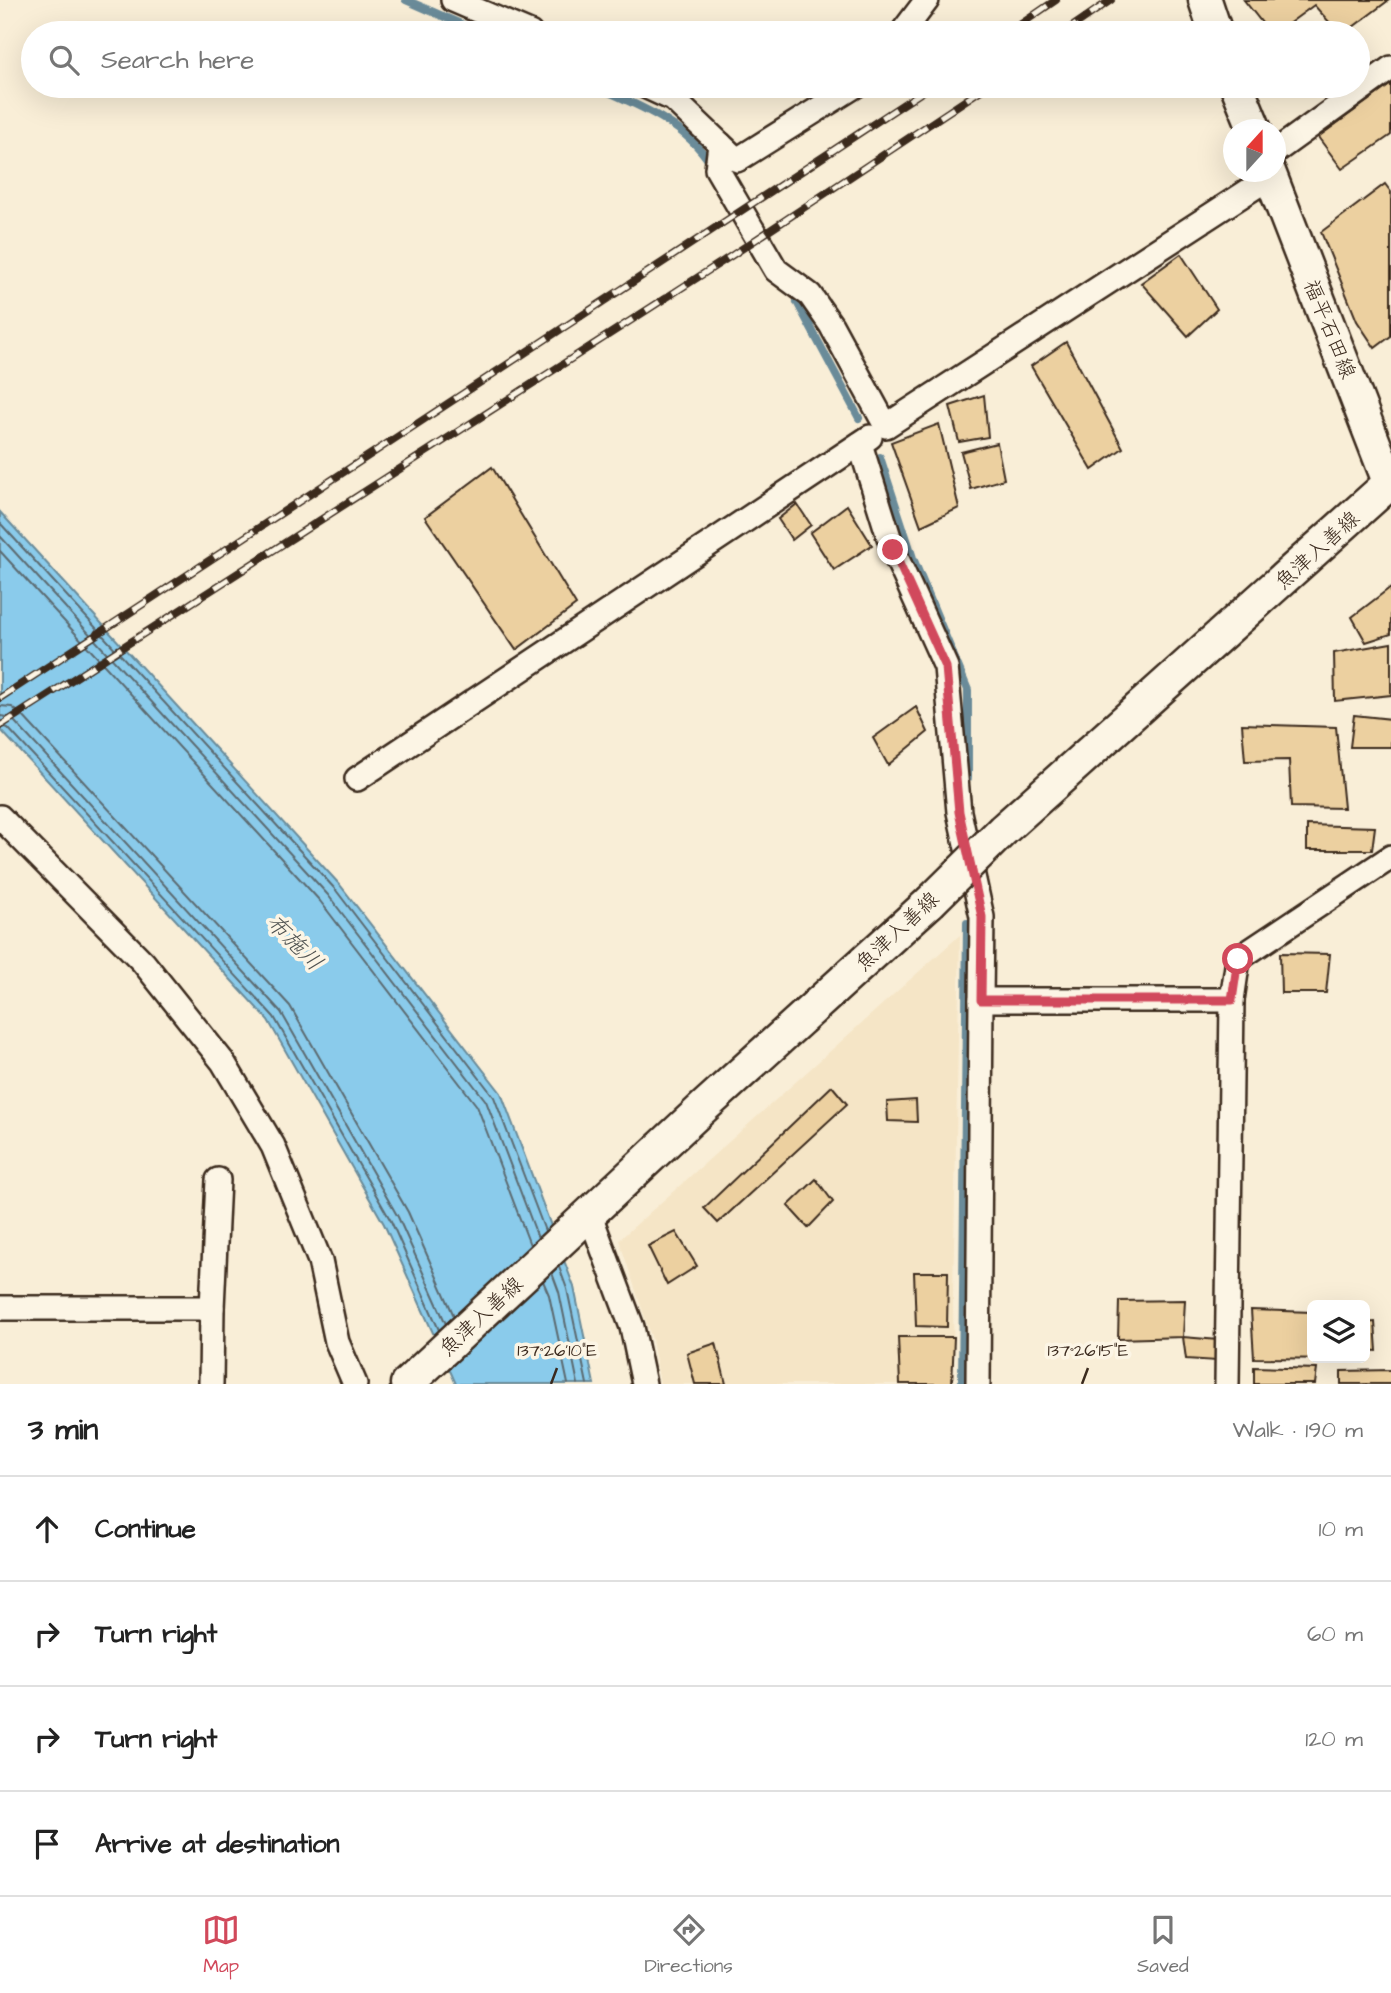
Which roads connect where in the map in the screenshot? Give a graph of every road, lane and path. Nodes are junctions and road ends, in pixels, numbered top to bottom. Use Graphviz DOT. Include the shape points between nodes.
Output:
graph roads {
  1 [pos="453,0"];
  2 [pos="927,0"];
  3 [pos="1205,0"];
  4 [pos="502,21"];
  5 [pos="911,21"];
  6 [pos="1212,21"];
  7 [pos="1391,68"];
  8 [pos="1370,85"];
  9 [pos="671,98"];
  10 [pos="836,98"];
  11 [pos="1242,98"];
  12 [pos="1354,98"];
  13 [pos="1250,119"];
  14 [pos="720,144"];
  15 [pos="1286,154"];
  16 [pos="1247,182"];
  17 [pos="1277,182"];
  18 [pos="886,426"];
  19 [pos="860,444"];
  20 [pos="1391,484"];
  21 [pos="358,779"];
  22 [pos="0,817"];
  23 [pos="1391,857"];
  24 [pos="981,1000"];
  25 [pos="1232,1000"];
  26 [pos="218,1180"];
  27 [pos="584,1220"];
  28 [pos="0,1308"];
  29 [pos="212,1308"];
  30 [pos="211,1384"];
  31 [pos="355,1384"];
  32 [pos="407,1384"];
  33 [pos="644,1384"];
  34 [pos="978,1384"];
  35 [pos="1227,1384"];
  1 -- 4 [label="street"];
  2 -- 5 [label="street"];
  3 -- 6 [label="main road"];
  7 -- 8 [label="street"];
  9 -- 14 [label="street"];
  10 -- 14 [label="street" via="737,160"];
  11 -- 13 [label="main road"];
  12 -- 15 [label="street"];
  14 -- 18 [label="street" via="717,169 723,181 776,270 810,295 831,325"];
  16 -- 18 [label="street"];
  17 -- 20 [label="main road, 福平石田線"];
  18 -- 19 [label="street"];
  19 -- 21 [label="street"];
  19 -- 24 [label="street" via="893,550 946,667 959,812 982,917"];
  20 -- 27 [label="main road, 魚津入善線, bridge" via="1003,830"];
  22 -- 31 [label="street" via="143,962 223,1062 273,1146 294,1197 320,1261 337,1342"];
  23 -- 25 [label="street" via="1238,959"];
  24 -- 25 [label="street"];
  24 -- 34 [label="street"];
  25 -- 35 [label="street"];
  26 -- 29 [label="street"];
  27 -- 32 [label="main road, 魚津入善線"];
  27 -- 33 [label="street" via="632,1327"];
  28 -- 29 [label="street"];
  29 -- 30 [label="street"];
}
